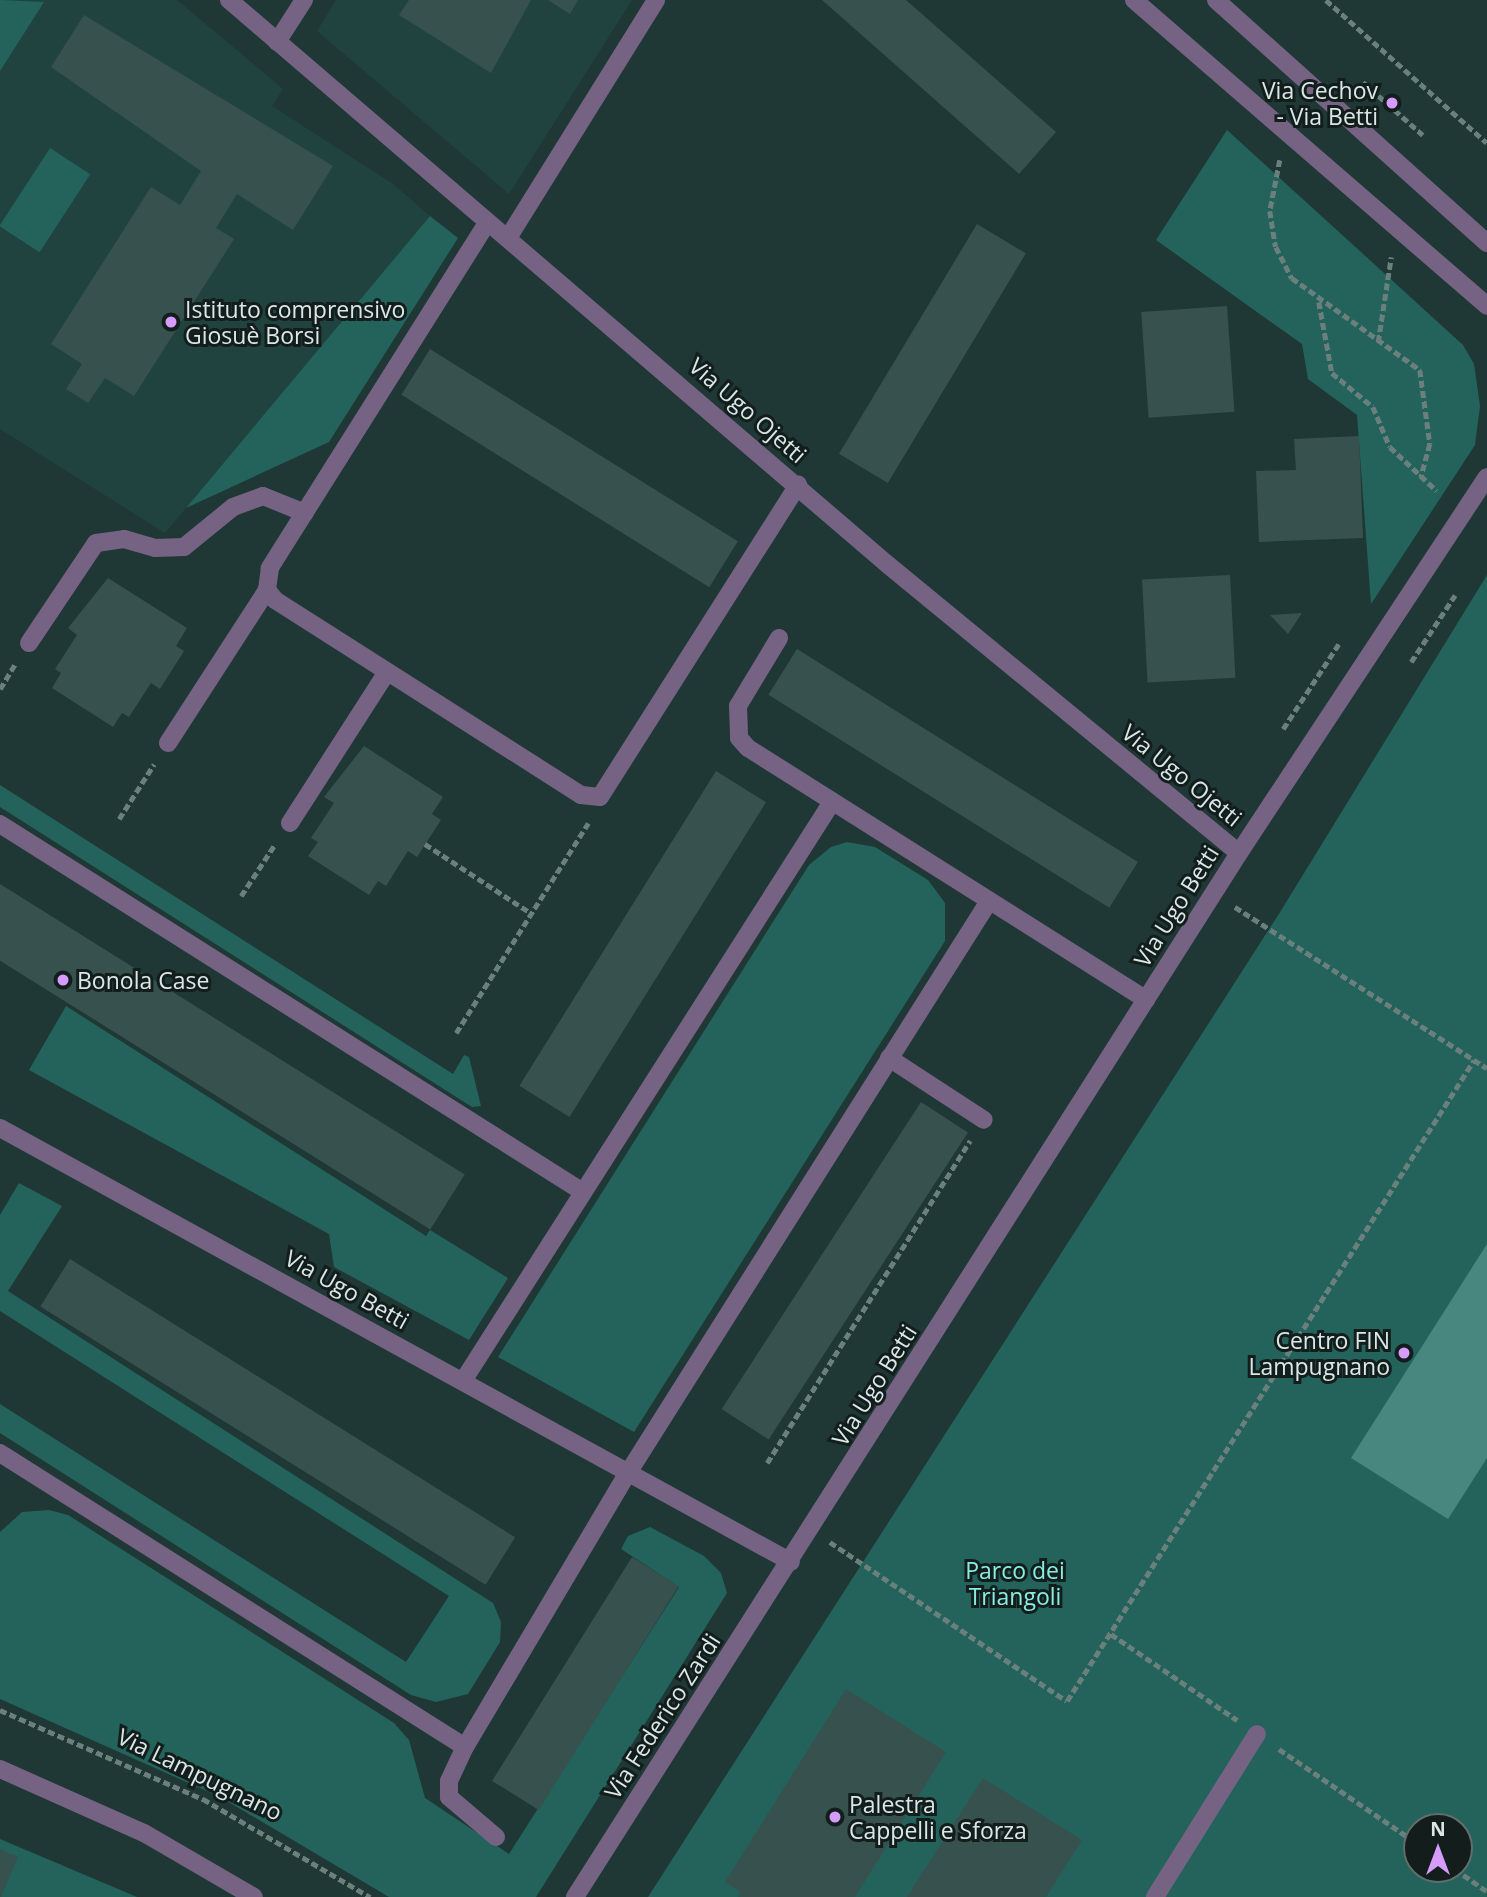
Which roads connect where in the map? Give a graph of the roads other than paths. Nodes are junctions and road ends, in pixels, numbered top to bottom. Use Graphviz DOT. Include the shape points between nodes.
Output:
graph roads {
  1 [pos="229,0"];
  2 [pos="304,0"];
  3 [pos="656,0"];
  4 [pos="1134,0"];
  5 [pos="1216,0"];
  6 [pos="277,42"];
  7 [pos="487,223"];
  8 [pos="508,238"];
  9 [pos="1487,243"];
  10 [pos="1487,306"];
  11 [pos="1487,477"];
  12 [pos="798,485"];
  13 [pos="305,513"];
  14 [pos="267,590"];
  15 [pos="779,638"];
  16 [pos="29,643"];
  17 [pos="387,672"];
  18 [pos="168,743"];
  19 [pos="832,802"];
  20 [pos="290,823"];
  21 [pos="0,824"];
  22 [pos="1239,853"];
  23 [pos="989,901"];
  24 [pos="1146,1000"];
  25 [pos="889,1058"];
  26 [pos="984,1120"];
  27 [pos="0,1128"];
  28 [pos="583,1192"];
  29 [pos="463,1381"];
  30 [pos="0,1453"];
  31 [pos="628,1473"];
  32 [pos="791,1562"];
  33 [pos="1257,1734"];
  34 [pos="465,1747"];
  35 [pos="0,1769"];
  36 [pos="496,1837"];
  37 [pos="254,1897"];
  38 [pos="575,1897"];
  39 [pos="1154,1897"];
  1 -- 6 [label="street, Via Ugo Ojetti"];
  2 -- 6 [label="street"];
  3 -- 8 [label="street"];
  4 -- 10 [label="street"];
  5 -- 9 [label="street"];
  6 -- 7 [label="street, Via Ugo Ojetti"];
  7 -- 8 [label="street, Via Ugo Ojetti"];
  7 -- 13 [label="street"];
  8 -- 12 [label="street, Via Ugo Ojetti"];
  11 -- 22 [label="street, Via Ugo Betti"];
  12 -- 17 [label="street" via="600,797 581,795"];
  12 -- 22 [label="street, Via Ugo Ojetti"];
  13 -- 14 [label="street" via="270,568"];
  13 -- 16 [label="street" via="263,496 233,507 184,547 155,548 124,539 96,543"];
  14 -- 17 [label="street"];
  14 -- 18 [label="street"];
  15 -- 19 [label="street" via="738,706 739,738"];
  17 -- 20 [label="street"];
  19 -- 23 [label="street"];
  19 -- 28 [label="street"];
  21 -- 28 [label="street"];
  22 -- 24 [label="street, Via Ugo Betti"];
  23 -- 24 [label="street"];
  23 -- 25 [label="street"];
  24 -- 32 [label="street, Via Ugo Betti"];
  25 -- 26 [label="street"];
  25 -- 31 [label="street"];
  27 -- 29 [label="street, Via Ugo Betti"];
  28 -- 29 [label="street"];
  29 -- 31 [label="street, Via Ugo Betti"];
  30 -- 34 [label="street"];
  31 -- 32 [label="street, Via Ugo Betti"];
  31 -- 34 [label="street"];
  32 -- 38 [label="street, Via Federico Zardi"];
  33 -- 39 [label="street"];
  34 -- 36 [label="street" via="449,1781 449,1797"];
  35 -- 37 [label="street" via="144,1833"];
}
